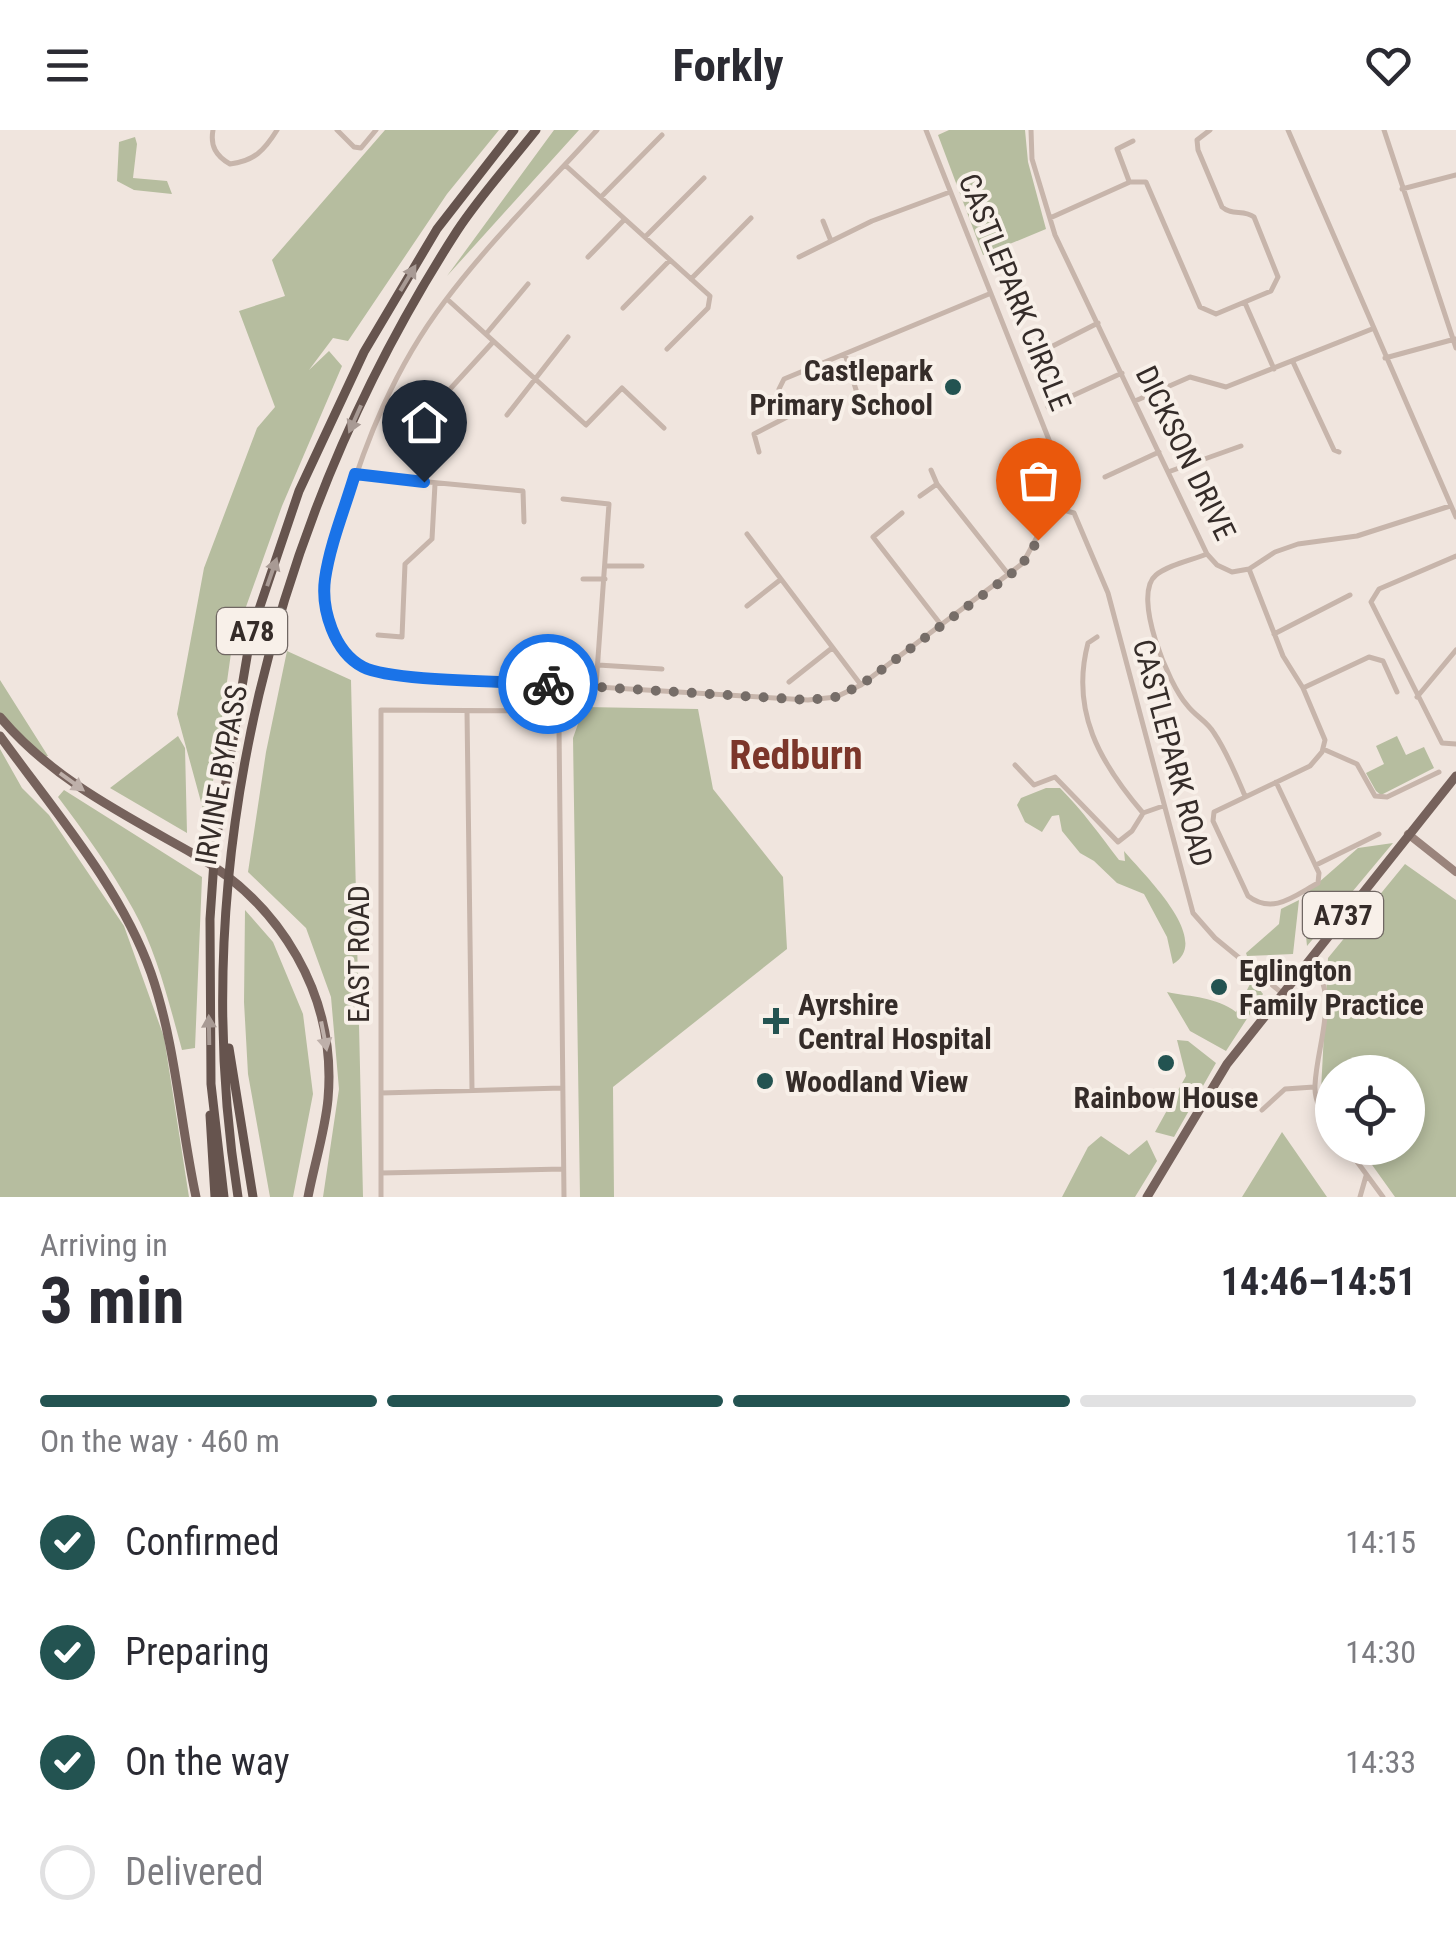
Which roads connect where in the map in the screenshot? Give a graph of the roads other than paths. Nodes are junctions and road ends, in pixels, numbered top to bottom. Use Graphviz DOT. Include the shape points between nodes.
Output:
graph roads {
  1 [pos="214,130"];
  2 [pos="277,130"];
  3 [pos="337,130"];
  4 [pos="376,130"];
  5 [pos="514,130"];
  6 [pos="536,130"];
  7 [pos="597,130"];
  8 [pos="926,130"];
  9 [pos="1030,130"];
  10 [pos="1210,130"];
  11 [pos="1288,130"];
  12 [pos="1384,130"];
  13 [pos="662,135"];
  14 [pos="1134,141"];
  15 [pos="565,164"];
  16 [pos="1456,175"];
  17 [pos="704,178"];
  18 [pos="1130,182"];
  19 [pos="1402,189"];
  20 [pos="950,192"];
  21 [pos="601,197"];
  22 [pos="751,218"];
  23 [pos="625,219"];
  24 [pos="1049,219"];
  25 [pos="823,221"];
  26 [pos="644,237"];
  27 [pos="832,241"];
  28 [pos="588,257"];
  29 [pos="799,257"];
  30 [pos="670,260"];
  31 [pos="691,279"];
  32 [pos="528,284"];
  33 [pos="989,294"];
  34 [pos="446,298"];
  35 [pos="1245,303"];
  36 [pos="624,308"];
  37 [pos="1098,323"];
  38 [pos="1372,328"];
  39 [pos="486,334"];
  40 [pos="568,337"];
  41 [pos="1454,339"];
  42 [pos="494,341"];
  43 [pos="1456,348"];
  44 [pos="667,349"];
  45 [pos="1042,352"];
  46 [pos="845,354"];
  47 [pos="1385,358"];
  48 [pos="1292,362"];
  49 [pos="1274,369"];
  50 [pos="1122,372"];
  51 [pos="534,378"];
  52 [pos="451,388"];
  53 [pos="1135,400"];
  54 [pos="883,402"];
  55 [pos="1048,407"];
  56 [pos="507,415"];
  57 [pos="664,428"];
  58 [pos="1241,446"];
  59 [pos="758,452"];
  60 [pos="1159,452"];
  61 [pos="1340,452"];
  62 [pos="931,470"];
  63 [pos="1168,472"];
  64 [pos="355,474"];
  65 [pos="1105,477"];
  66 [pos="435,484"];
  67 [pos="937,484"];
  68 [pos="920,496"];
  69 [pos="564,499"];
  70 [pos="1450,506"];
  71 [pos="1053,507"];
  72 [pos="902,513"];
  73 [pos="1456,517"];
  74 [pos="524,522"];
  75 [pos="746,534"];
  76 [pos="1207,554"];
  77 [pos="1456,556"];
  78 [pos="606,566"];
  79 [pos="642,566"];
  80 [pos="1249,568"];
  81 [pos="1010,575"];
  82 [pos="583,579"];
  83 [pos="605,580"];
  84 [pos="781,580"];
  85 [pos="1350,595"];
  86 [pos="747,606"];
  87 [pos="942,626"];
  88 [pos="1274,634"];
  89 [pos="378,636"];
  90 [pos="1098,637"];
  91 [pos="832,648"];
  92 [pos="1456,650"];
  93 [pos="598,665"];
  94 [pos="662,670"];
  95 [pos="789,682"];
  96 [pos="861,685"];
  97 [pos="596,686"];
  98 [pos="1303,688"];
  99 [pos="1397,692"];
  100 [pos="1417,698"];
  101 [pos="467,711"];
  102 [pos="0,717"];
  103 [pos="0,736"];
  104 [pos="1456,744"];
  105 [pos="1323,749"];
  106 [pos="1015,765"];
  107 [pos="1439,772"];
  108 [pos="1456,776"];
  109 [pos="1276,782"];
  110 [pos="1245,796"];
  111 [pos="1164,806"];
  112 [pos="1143,814"];
  113 [pos="1379,834"];
  114 [pos="1408,834"];
  115 [pos="1316,864"];
  116 [pos="1456,872"];
  117 [pos="1310,957"];
  118 [pos="222,986"];
  119 [pos="1282,993"];
  120 [pos="210,1084"];
  121 [pos="1314,1086"];
  122 [pos="562,1088"];
  123 [pos="472,1090"];
  124 [pos="1315,1091"];
  125 [pos="381,1092"];
  126 [pos="1262,1110"];
  127 [pos="1359,1165"];
  128 [pos="563,1168"];
  129 [pos="381,1173"];
  130 [pos="1366,1174"];
  131 [pos="196,1197"];
  132 [pos="215,1197"];
  133 [pos="224,1197"];
  134 [pos="238,1197"];
  135 [pos="253,1197"];
  136 [pos="308,1197"];
  137 [pos="381,1197"];
  138 [pos="564,1197"];
  139 [pos="1147,1197"];
  140 [pos="1360,1197"];
  141 [pos="1383,1197"];
  1 -- 2 [label="street" via="218,157 230,164 257,157"];
  3 -- 4 [label="street" via="354,148"];
  120 -- 5 [label="highway, IRVINE BYPASS / A78, one-way" via="215,847 251,633 299,492 364,352 437,229"];
  6 -- 118 [label="highway, IRVINE BYPASS / A78, one-way" via="458,228 385,352 325,486 276,625 242,764"];
  7 -- 15 [label="street, CASTLEPARK CIRCLE"];
  8 -- 20 [label="street, CASTLEPARK CIRCLE"];
  9 -- 24 [label="street, DICKSON DRIVE"];
  10 -- 35 [label="street" via="1198,140 1198,150 1222,207 1254,218 1278,276 1271,291"];
  11 -- 38 [label="street"];
  12 -- 19 [label="street"];
  13 -- 21 [label="street"];
  14 -- 18 [label="street" via="1118,149"];
  15 -- 21 [label="street"];
  15 -- 34 [label="street, CASTLEPARK CIRCLE"];
  16 -- 19 [label="street"];
  17 -- 26 [label="street"];
  18 -- 24 [label="street"];
  18 -- 35 [label="street" via="1146,182 1200,307 1216,314"];
  19 -- 41 [label="street"];
  20 -- 27 [label="street"];
  20 -- 33 [label="street, CASTLEPARK CIRCLE"];
  21 -- 23 [label="street"];
  22 -- 31 [label="street"];
  23 -- 26 [label="street"];
  23 -- 28 [label="street"];
  24 -- 37 [label="street, DICKSON DRIVE"];
  25 -- 27 [label="street"];
  26 -- 30 [label="street"];
  27 -- 29 [label="street"];
  30 -- 31 [label="street"];
  30 -- 36 [label="street"];
  31 -- 44 [label="street" via="710,296 708,308"];
  32 -- 39 [label="street"];
  33 -- 46 [label="street"];
  33 -- 71 [label="street, CASTLEPARK CIRCLE" via="1055,455"];
  34 -- 39 [label="street"];
  34 -- 64 [label="street, CASTLEPARK CIRCLE" via="393,384"];
  35 -- 49 [label="street"];
  37 -- 45 [label="street"];
  37 -- 50 [label="street, DICKSON DRIVE"];
  38 -- 47 [label="street"];
  38 -- 48 [label="street"];
  39 -- 42 [label="street"];
  40 -- 51 [label="street"];
  41 -- 43 [label="street"];
  41 -- 47 [label="street"];
  42 -- 51 [label="street"];
  42 -- 52 [label="street"];
  46 -- 54 [label="street" via="865,404"];
  46 -- 59 [label="street" via="784,379 787,417 754,434"];
  47 -- 70 [label="street"];
  48 -- 49 [label="street"];
  48 -- 61 [label="street"];
  49 -- 53 [label="street" via="1226,387 1190,377"];
  50 -- 53 [label="street, DICKSON DRIVE"];
  50 -- 55 [label="street"];
  51 -- 56 [label="street"];
  51 -- 57 [label="street" via="586,425 622,388"];
  53 -- 60 [label="street, DICKSON DRIVE"];
  58 -- 63 [label="street"];
  60 -- 63 [label="street, DICKSON DRIVE"];
  60 -- 65 [label="street"];
  62 -- 67 [label="street"];
  63 -- 76 [label="street, DICKSON DRIVE"];
  64 -- 66 [label="street"];
  64 -- 97 [label="street, CASTLEPARK CIRCLE" via="325,580 326,610 346,654 364,668 405,675"];
  66 -- 74 [label="street" via="524,491"];
  66 -- 89 [label="street" via="432,539 406,564 402,637"];
  67 -- 68 [label="street"];
  67 -- 81 [label="street"];
  69 -- 78 [label="street" via="609,504"];
  70 -- 73 [label="street"];
  70 -- 80 [label="street, DICKSON DRIVE" via="1357,536 1298,544"];
  71 -- 81 [label="street, CASTLEPARK CIRCLE"];
  71 -- 111 [label="street, CASTLEPARK ROAD" via="1074,513 1108,593"];
  72 -- 87 [label="street" via="873,537"];
  75 -- 84 [label="street"];
  76 -- 80 [label="street, DICKSON DRIVE" via="1232,572"];
  76 -- 110 [label="street" via="1155,576 1146,592 1149,615 1186,704 1216,735"];
  77 -- 100 [label="street" via="1373,594 1372,607"];
  78 -- 79 [label="street"];
  78 -- 83 [label="street"];
  80 -- 88 [label="street"];
  81 -- 87 [label="street, CASTLEPARK CIRCLE"];
  82 -- 83 [label="street"];
  83 -- 93 [label="street"];
  84 -- 86 [label="street"];
  84 -- 91 [label="street"];
  85 -- 88 [label="street"];
  87 -- 96 [label="street, CASTLEPARK CIRCLE"];
  88 -- 98 [label="street"];
  90 -- 112 [label="street" via="1088,643 1084,660 1092,737 1113,778"];
  91 -- 95 [label="street"];
  91 -- 96 [label="street"];
  92 -- 100 [label="street"];
  93 -- 94 [label="street"];
  93 -- 97 [label="street"];
  96 -- 97 [label="street, CASTLEPARK CIRCLE" via="808,700"];
  98 -- 99 [label="street" via="1369,657 1383,662"];
  98 -- 105 [label="street"];
  100 -- 104 [label="street" via="1442,743"];
  101 -- 122 [label="street" via="532,711 558,727"];
  101 -- 123 [label="street"];
  101 -- 125 [label="street, EAST ROAD" via="381,710"];
  102 -- 136 [label="main road, one-way" via="74,784 195,854 279,925 304,966 328,1054 328,1100"];
  103 -- 131 [label="main road" via="99,874 151,973 169,1037"];
  105 -- 107 [label="street" via="1357,764 1375,796"];
  105 -- 109 [label="street" via="1310,766"];
  106 -- 112 [label="street" via="1034,785 1054,777 1118,842"];
  108 -- 114 [label="main road, A737"];
  109 -- 110 [label="street"];
  109 -- 115 [label="street"];
  110 -- 115 [label="street" via="1214,812 1213,822 1248,896 1271,906 1318,883"];
  111 -- 112 [label="street"];
  111 -- 119 [label="street, CASTLEPARK ROAD" via="1193,912"];
  113 -- 115 [label="street"];
  114 -- 116 [label="main road"];
  114 -- 117 [label="main road, A737"];
  117 -- 119 [label="main road, A737"];
  117 -- 121 [label="street" via="1325,995"];
  118 -- 134 [label="highway, IRVINE BYPASS / A78"];
  118 -- 135 [label="highway"];
  119 -- 139 [label="main road, A737" via="1227,1064"];
  120 -- 132 [label="highway"];
  120 -- 133 [label="highway, IRVINE BYPASS / A78"];
  121 -- 124 [label="street"];
  121 -- 126 [label="street" via="1285,1088"];
  122 -- 123 [label="street"];
  122 -- 128 [label="street"];
  123 -- 125 [label="street"];
  125 -- 129 [label="street, EAST ROAD"];
  127 -- 130 [label="street"];
  128 -- 129 [label="street"];
  128 -- 138 [label="street"];
  129 -- 137 [label="street, EAST ROAD"];
  130 -- 140 [label="street"];
  130 -- 141 [label="street"];
}
